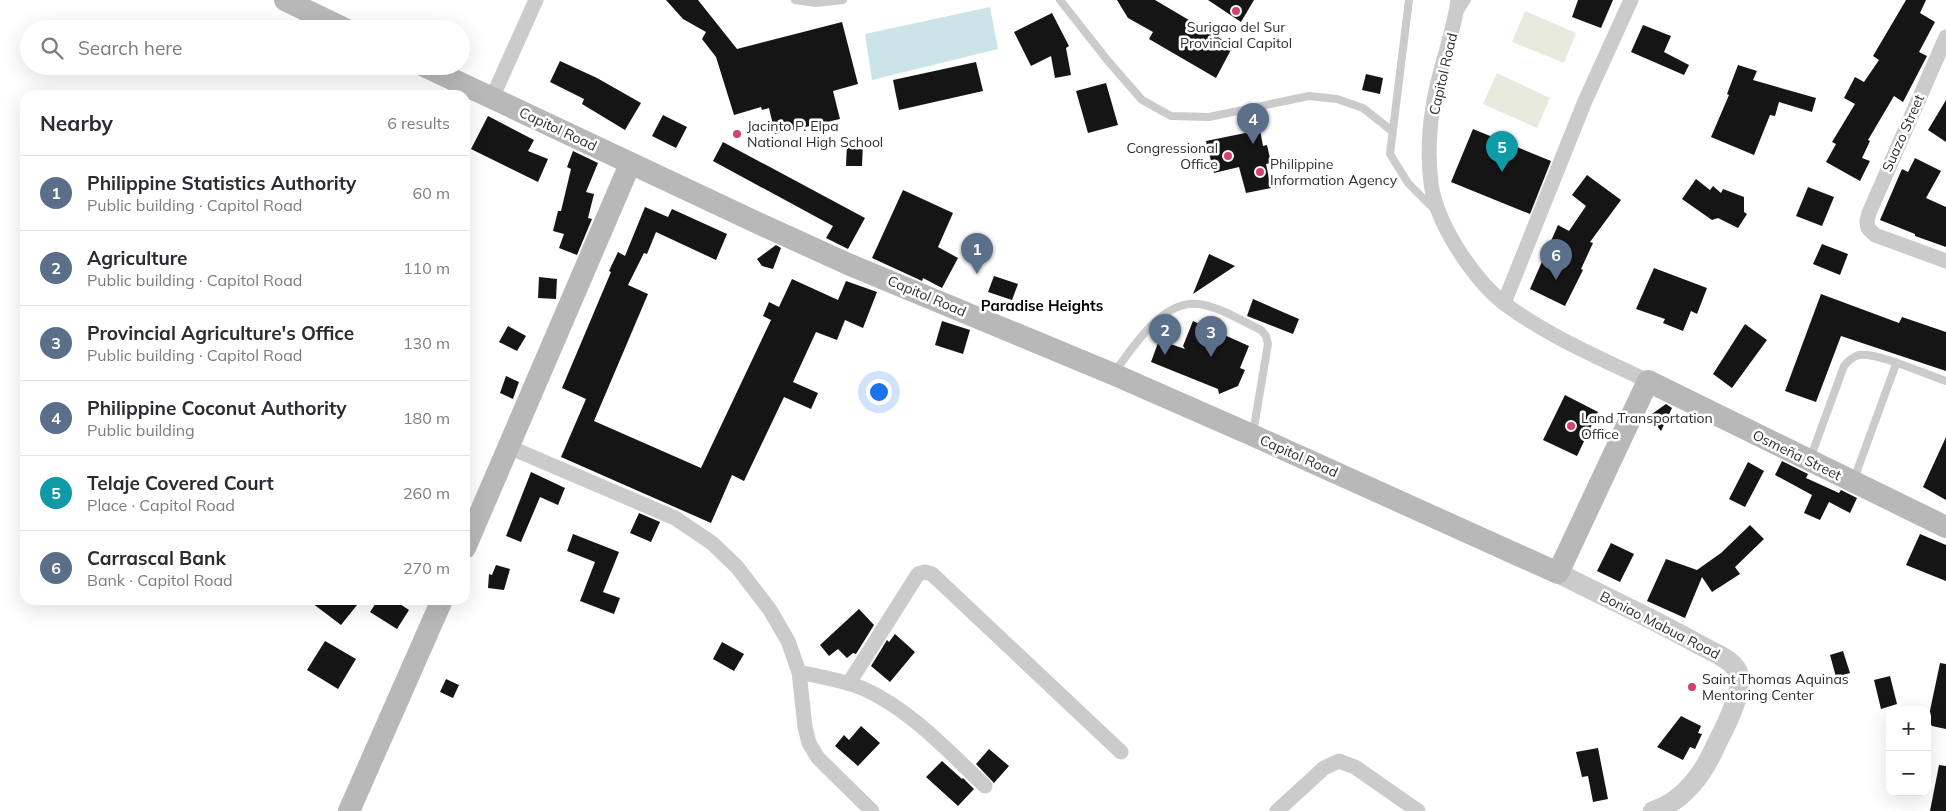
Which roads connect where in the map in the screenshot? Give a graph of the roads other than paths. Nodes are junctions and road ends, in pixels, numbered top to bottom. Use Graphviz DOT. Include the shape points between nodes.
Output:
graph roads {
  1 [pos="285,0"];
  2 [pos="536,0"];
  3 [pos="794,0"];
  4 [pos="843,0"];
  5 [pos="1060,0"];
  6 [pos="1409,0"];
  7 [pos="1458,0"];
  8 [pos="1467,0"];
  9 [pos="1631,0"];
  10 [pos="1456,18"];
  11 [pos="326,20"];
  12 [pos="1946,37"];
  13 [pos="443,75"];
  14 [pos="492,98"];
  15 [pos="1392,131"];
  16 [pos="630,164"];
  17 [pos="1439,213"];
  18 [pos="1946,261"];
  19 [pos="1504,303"];
  20 [pos="1896,364"];
  21 [pos="1113,374"];
  22 [pos="1648,381"];
  23 [pos="1946,381"];
  24 [pos="1252,435"];
  25 [pos="509,447"];
  26 [pos="1809,461"];
  27 [pos="1853,482"];
  28 [pos="1946,527"];
  29 [pos="470,533"];
  30 [pos="1558,573"];
  31 [pos="440,605"];
  32 [pos="799,672"];
  33 [pos="849,683"];
  34 [pos="1121,752"];
  35 [pos="985,786"];
  36 [pos="349,811"];
  37 [pos="872,811"];
  38 [pos="1277,811"];
  39 [pos="1418,811"];
  40 [pos="1653,811"];
  1 -- 11 [label="main road"];
  2 -- 14 [label="street"];
  3 -- 4 [label="lane" via="816,3"];
  5 -- 15 [label="lane" via="1142,100 1171,116 1209,117 1309,96 1337,99 1363,108"];
  6 -- 15 [label="lane"];
  7 -- 10 [label="street, Capitol Road"];
  8 -- 10 [label="lane"];
  9 -- 19 [label="street" via="1585,101"];
  10 -- 17 [label="street, Capitol Road" via="1433,107 1431,184"];
  12 -- 18 [label="street, Suazo Street" via="1867,221 1875,236"];
  13 -- 14 [label="main road, Capitol Road"];
  14 -- 16 [label="main road, Capitol Road"];
  15 -- 17 [label="lane" via="1390,154 1396,166 1420,197"];
  16 -- 21 [label="main road, Capitol Road" via="848,264"];
  16 -- 25 [label="main road"];
  17 -- 19 [label="street, Capitol Road" via="1471,271"];
  19 -- 22 [label="street, Capitol Road" via="1551,334"];
  20 -- 23 [label="lane"];
  20 -- 26 [label="lane" via="1875,356 1861,355 1850,359 1844,366"];
  20 -- 27 [label="lane"];
  21 -- 24 [label="main road, Capitol Road"];
  21 -- 24 [label="lane" via="1138,340 1163,316 1189,304 1214,309 1260,330 1266,336 1268,344"];
  22 -- 26 [label="main road, Osmeña Street"];
  22 -- 30 [label="main road"];
  24 -- 30 [label="main road, Capitol Road"];
  25 -- 29 [label="main road"];
  25 -- 32 [label="street" via="675,518 712,543 737,567 770,610 788,641"];
  26 -- 27 [label="main road, Osmeña Street"];
  27 -- 28 [label="main road, Osmeña Street"];
  30 -- 40 [label="street, Boniao Mabua Road" via="1668,627 1726,660 1738,671 1737,697 1712,756 1695,783 1664,808"];
  31 -- 36 [label="main road"];
  32 -- 33 [label="street"];
  32 -- 37 [label="street" via="808,743 818,758"];
  33 -- 34 [label="street" via="918,574 925,572 932,574"];
  33 -- 35 [label="street" via="882,698 904,713"];
  38 -- 39 [label="street" via="1324,768 1340,761 1355,767"];
}
